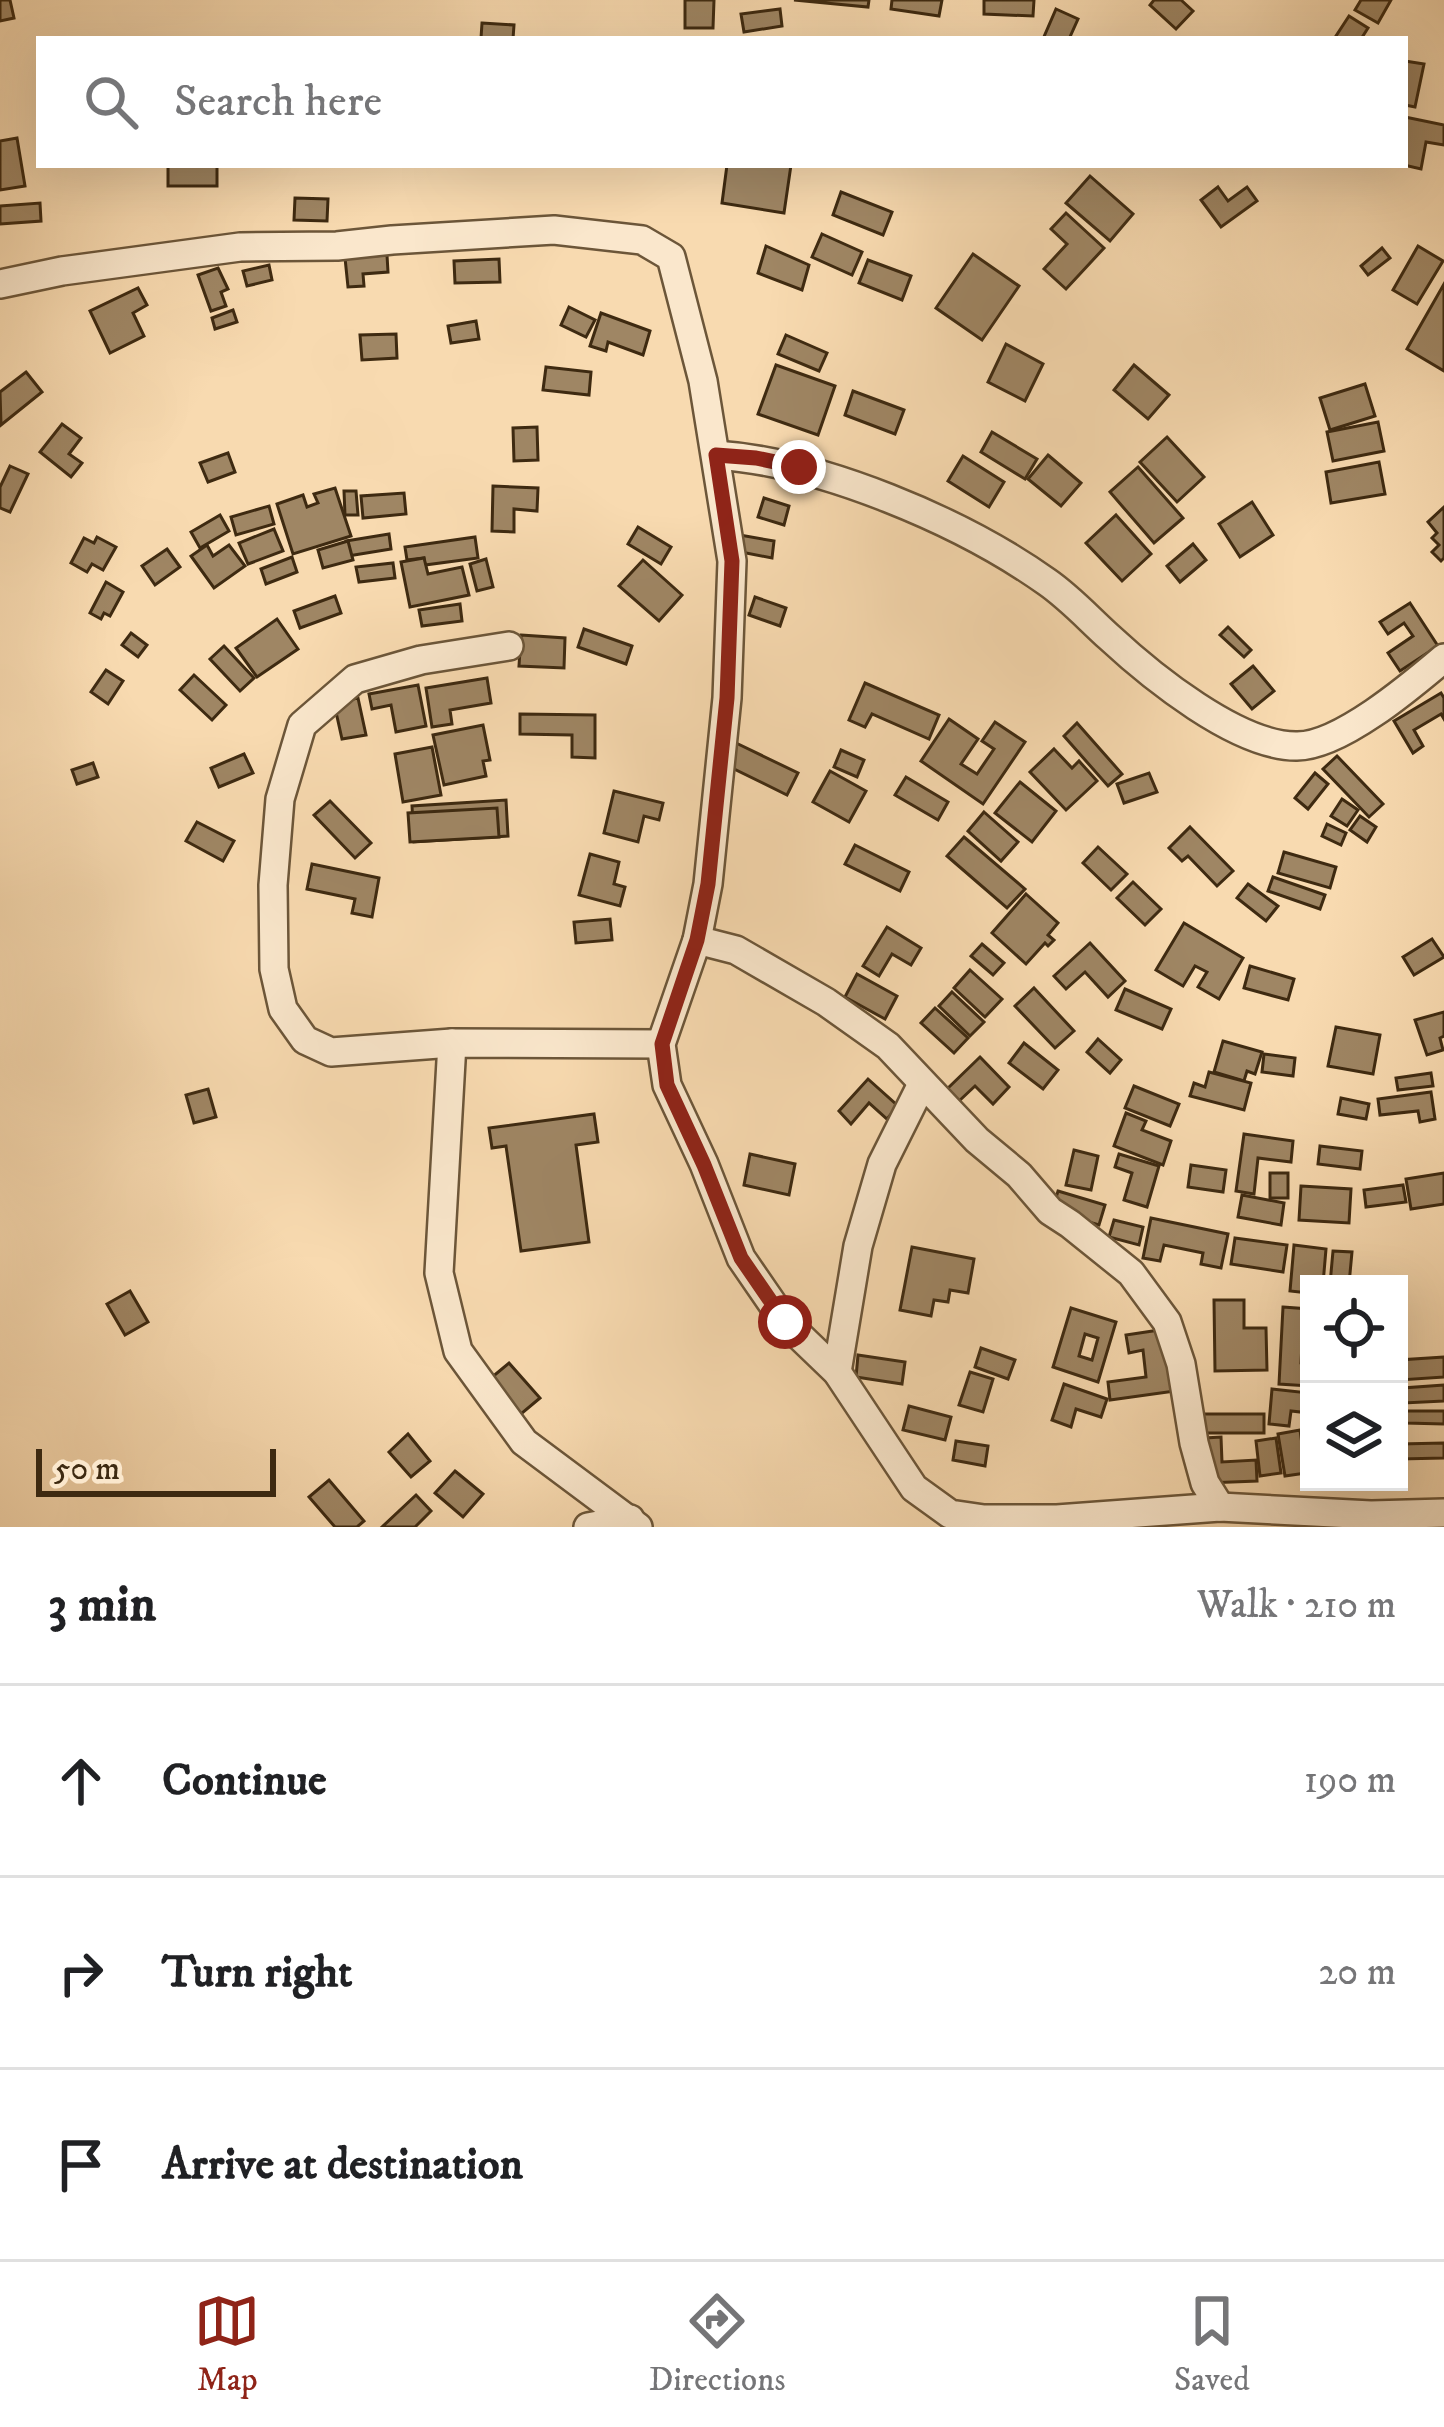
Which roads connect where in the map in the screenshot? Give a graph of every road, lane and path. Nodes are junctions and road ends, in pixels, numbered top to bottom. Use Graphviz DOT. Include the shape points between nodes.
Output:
graph roads {
  1 [pos="0,284"];
  2 [pos="716,455"];
  3 [pos="509,646"];
  4 [pos="1444,658"];
  5 [pos="697,940"];
  6 [pos="452,1043"];
  7 [pos="662,1044"];
  8 [pos="922,1084"];
  9 [pos="837,1372"];
  10 [pos="1220,1507"];
  11 [pos="1444,1513"];
  12 [pos="634,1523"];
  13 [pos="588,1527"];
  1 -- 2 [label="street" via="240,247 554,230 642,241 671,256"];
  2 -- 4 [label="street" via="799,467 987,546 1060,591 1218,722 1269,743 1300,747 1345,731"];
  2 -- 5 [label="street" via="732,561 727,698"];
  3 -- 6 [label="street" via="355,679 302,725 280,799 274,969 283,1009 305,1040 331,1052"];
  5 -- 7 [label="street"];
  5 -- 8 [label="street" via="736,950 826,1003 888,1046"];
  6 -- 7 [label="street"];
  6 -- 12 [label="street" via="439,1274 458,1351 524,1442"];
  7 -- 9 [label="street" via="667,1085 741,1258 785,1322"];
  8 -- 9 [label="street" via="882,1164 858,1246"];
  8 -- 10 [label="street" via="1050,1211 1132,1273 1167,1322 1205,1484"];
  9 -- 10 [label="street" via="914,1488 950,1514 1057,1519"];
  10 -- 11 [label="street"];
  12 -- 13 [label="street"];
}
